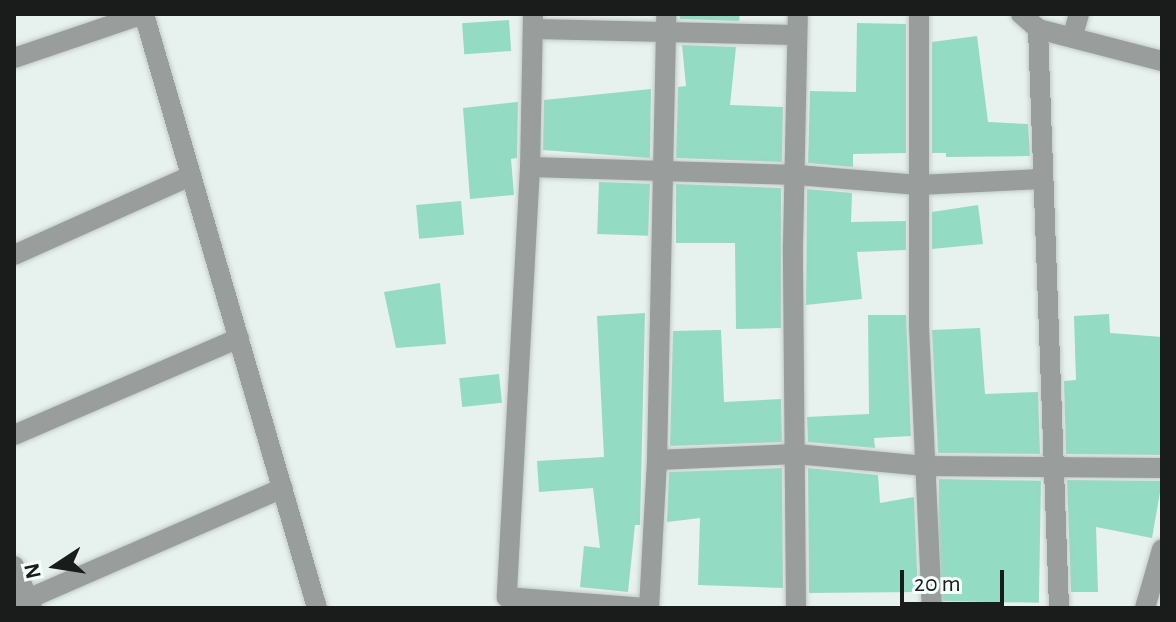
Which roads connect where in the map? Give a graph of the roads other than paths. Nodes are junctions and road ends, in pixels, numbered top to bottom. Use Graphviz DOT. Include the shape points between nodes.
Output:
graph roads {
  1 [pos="144,14"];
  2 [pos="666,14"];
  3 [pos="798,14"];
  4 [pos="919,14"];
  5 [pos="1021,14"];
  6 [pos="1079,14"];
  7 [pos="534,21"];
  8 [pos="1038,29"];
  9 [pos="796,35"];
  10 [pos="1073,35"];
  11 [pos="665,36"];
  12 [pos="14,58"];
  13 [pos="1162,61"];
  14 [pos="530,167"];
  15 [pos="663,170"];
  16 [pos="797,175"];
  17 [pos="191,176"];
  18 [pos="1041,179"];
  19 [pos="919,185"];
  20 [pos="14,255"];
  21 [pos="239,338"];
  22 [pos="14,435"];
  23 [pos="796,454"];
  24 [pos="657,460"];
  25 [pos="925,466"];
  26 [pos="1056,468"];
  27 [pos="1162,468"];
  28 [pos="283,488"];
  29 [pos="1162,549"];
  30 [pos="14,566"];
  31 [pos="25,604"];
  32 [pos="317,608"];
  33 [pos="648,608"];
  34 [pos="796,608"];
  35 [pos="932,608"];
  36 [pos="1059,608"];
  37 [pos="1145,608"];
  1 -- 12 [label="street"];
  1 -- 17 [label="street"];
  2 -- 11 [label="street"];
  3 -- 9 [label="street"];
  4 -- 19 [label="street"];
  5 -- 8 [label="street"];
  6 -- 10 [label="street"];
  7 -- 11 [label="street"];
  7 -- 14 [label="street"];
  8 -- 10 [label="street"];
  8 -- 18 [label="street"];
  9 -- 11 [label="street"];
  9 -- 16 [label="street"];
  10 -- 13 [label="street"];
  11 -- 15 [label="street"];
  14 -- 15 [label="street"];
  14 -- 33 [label="street" via="507,597"];
  15 -- 16 [label="street"];
  15 -- 24 [label="street"];
  16 -- 19 [label="street"];
  16 -- 23 [label="street"];
  17 -- 20 [label="street"];
  17 -- 21 [label="street"];
  18 -- 19 [label="street"];
  18 -- 26 [label="street"];
  19 -- 25 [label="street"];
  21 -- 22 [label="street"];
  21 -- 28 [label="street"];
  23 -- 24 [label="street"];
  23 -- 25 [label="street"];
  23 -- 34 [label="street"];
  24 -- 33 [label="street"];
  25 -- 26 [label="street"];
  25 -- 35 [label="street"];
  26 -- 27 [label="street"];
  26 -- 36 [label="street"];
  28 -- 31 [label="street"];
  28 -- 32 [label="street"];
  29 -- 37 [label="street"];
  30 -- 31 [label="street"];
}
